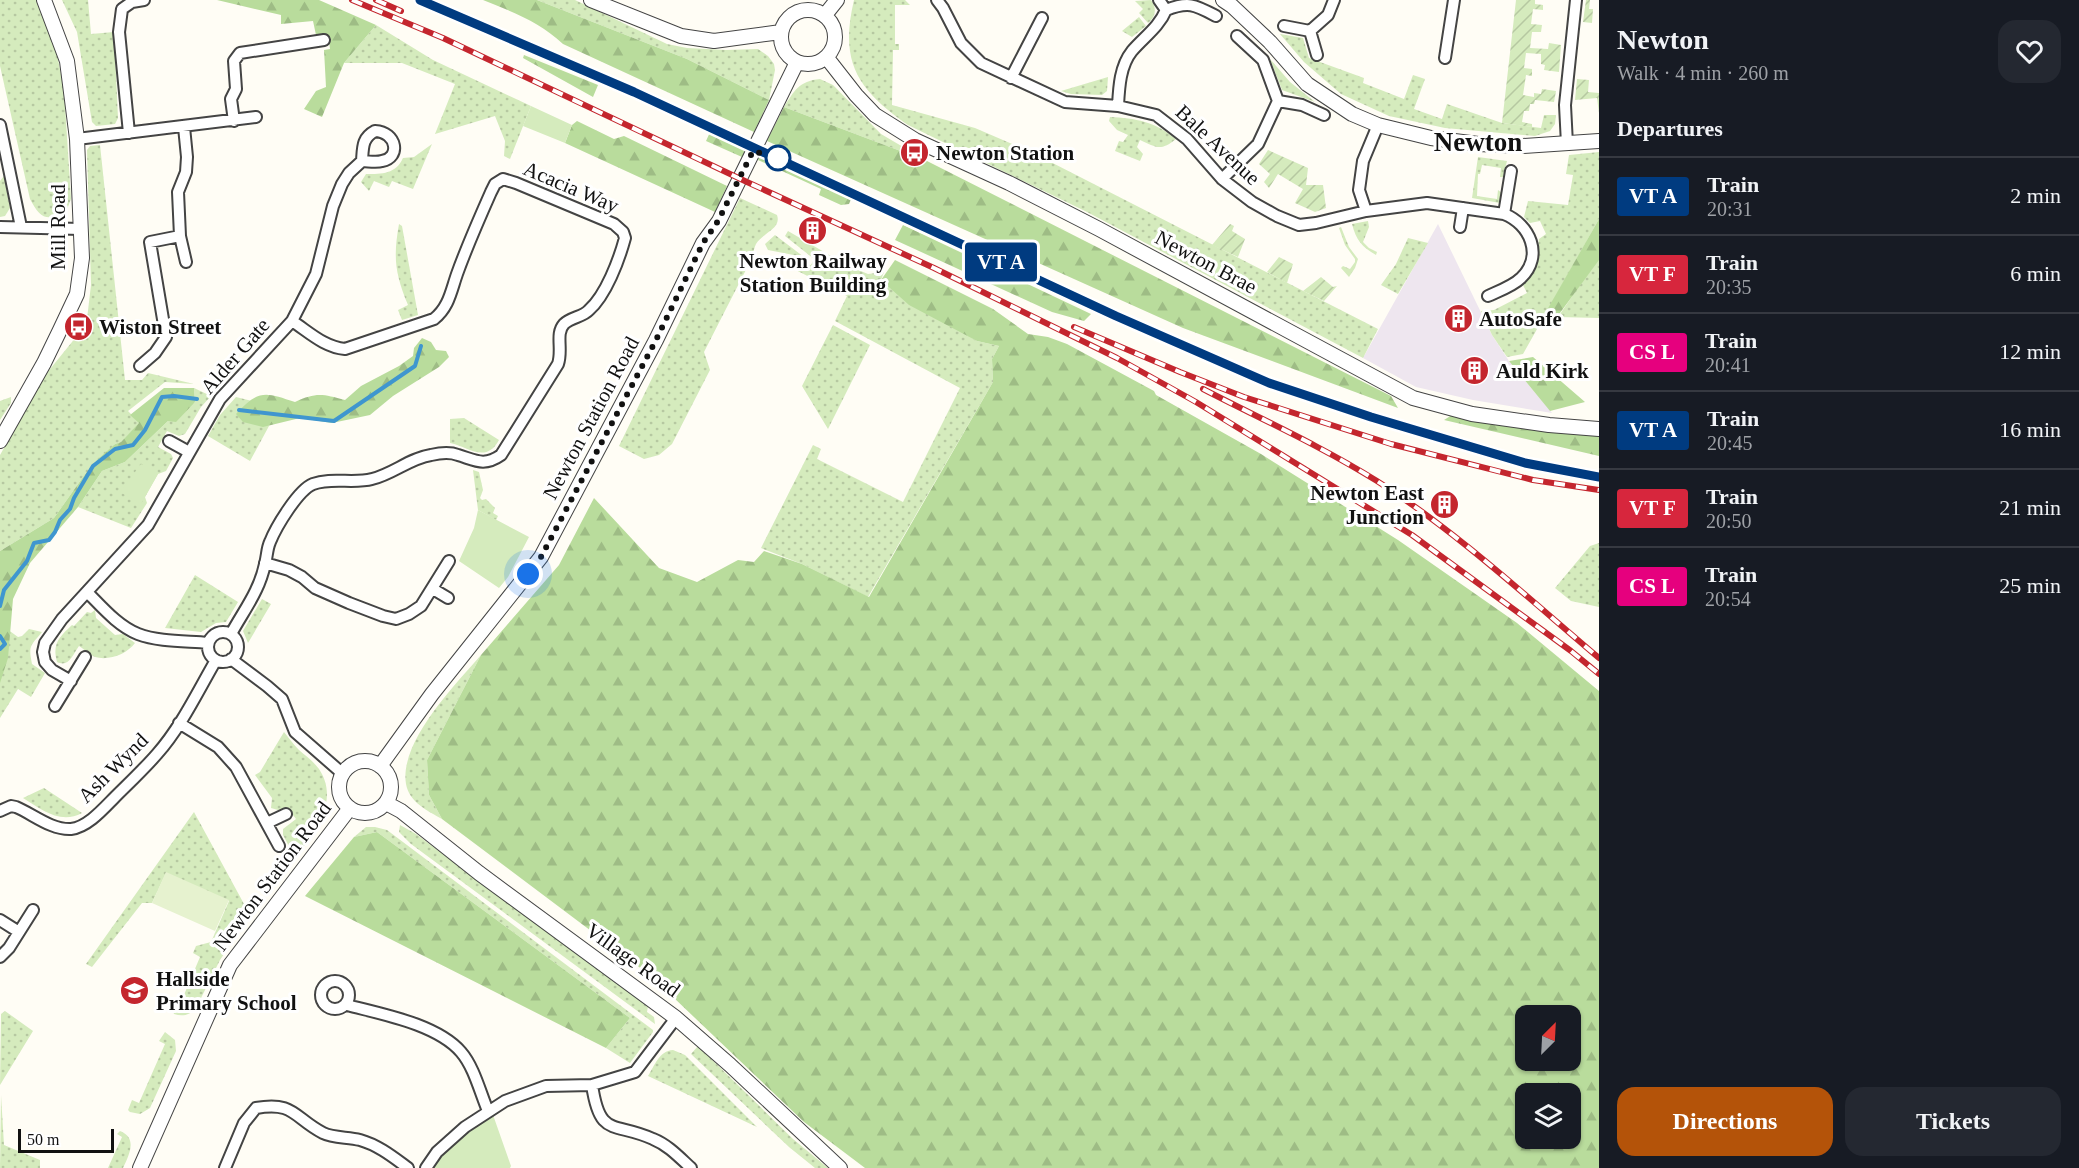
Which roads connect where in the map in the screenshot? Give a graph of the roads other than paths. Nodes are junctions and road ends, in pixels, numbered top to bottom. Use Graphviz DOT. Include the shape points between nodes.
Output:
graph roads {
  1 [pos="44,0"];
  2 [pos="144,0"];
  3 [pos="591,0"];
  4 [pos="837,0"];
  5 [pos="937,0"];
  6 [pos="1159,0"];
  7 [pos="1223,0"];
  8 [pos="1334,0"];
  9 [pos="1454,0"];
  10 [pos="1576,0"];
  11 [pos="1166,9"];
  12 [pos="825,15"];
  13 [pos="1216,16"];
  14 [pos="1042,18"];
  15 [pos="1284,26"];
  16 [pos="1311,31"];
  17 [pos="781,33"];
  18 [pos="1237,36"];
  19 [pos="324,40"];
  20 [pos="1317,55"];
  21 [pos="827,57"];
  22 [pos="1445,58"];
  23 [pos="797,62"];
  24 [pos="1011,78"];
  25 [pos="1278,101"];
  26 [pos="1118,106"];
  27 [pos="1324,115"];
  28 [pos="256,117"];
  29 [pos="234,121"];
  30 [pos="0,125"];
  31 [pos="1378,125"];
  32 [pos="184,127"];
  33 [pos="129,133"];
  34 [pos="77,139"];
  35 [pos="1599,141"];
  36 [pos="1568,144"];
  37 [pos="362,161"];
  38 [pos="1510,171"];
  39 [pos="1222,179"];
  40 [pos="1463,208"];
  41 [pos="1366,211"];
  42 [pos="1504,214"];
  43 [pos="0,227"];
  44 [pos="21,227"];
  45 [pos="1460,227"];
  46 [pos="81,229"];
  47 [pos="180,236"];
  48 [pos="186,262"];
  49 [pos="1488,296"];
  50 [pos="292,321"];
  51 [pos="140,366"];
  52 [pos="1599,429"];
  53 [pos="0,441"];
  54 [pos="169,441"];
  55 [pos="189,452"];
  56 [pos="449,561"];
  57 [pos="265,563"];
  58 [pos="433,589"];
  59 [pos="88,593"];
  60 [pos="448,598"];
  61 [pos="231,634"];
  62 [pos="208,643"];
  63 [pos="85,657"];
  64 [pos="231,659"];
  65 [pos="216,660"];
  66 [pos="71,681"];
  67 [pos="55,706"];
  68 [pos="179,723"];
  69 [pos="380,766"];
  70 [pos="343,774"];
  71 [pos="386,803"];
  72 [pos="350,808"];
  73 [pos="0,811"];
  74 [pos="286,814"];
  75 [pos="267,823"];
  76 [pos="279,846"];
  77 [pos="33,910"];
  78 [pos="0,920"];
  79 [pos="20,932"];
  80 [pos="0,957"];
  81 [pos="346,1005"];
  82 [pos="676,1018"];
  83 [pos="592,1085"];
  84 [pos="488,1111"];
  85 [pos="140,1168"];
  86 [pos="225,1168"];
  87 [pos="408,1168"];
  88 [pos="426,1168"];
  89 [pos="691,1168"];
  90 [pos="840,1168"];
  1 -- 34 [label="street, Mill Road" via="67,61"];
  2 -- 33 [label="street" via="122,9 119,32"];
  3 -- 17 [label="street" via="681,36 714,41"];
  4 -- 12 [label="street"];
  5 -- 24 [label="street, Bale Avenue" via="961,43 981,63"];
  6 -- 11 [label="street"];
  7 -- 31 [label="street" via="1270,42 1307,84 1352,114"];
  8 -- 16 [label="street" via="1328,15"];
  9 -- 22 [label="street"];
  10 -- 36 [label="street" via="1564,105"];
  11 -- 13 [label="street" via="1181,4 1197,6"];
  11 -- 26 [label="street" via="1161,21 1130,53 1119,80"];
  12 -- 17 [label="street" via="816,10 795,12 786,20"];
  12 -- 21 [label="street" via="836,34"];
  14 -- 24 [label="street"];
  15 -- 16 [label="street"];
  16 -- 20 [label="street"];
  17 -- 23 [label="street" via="783,48"];
  18 -- 25 [label="street" via="1263,60"];
  19 -- 29 [label="street" via="240,53 234,61"];
  21 -- 23 [label="street" via="808,64"];
  21 -- 52 [label="street, Newton Brae" via="875,115 915,140 1100,229 1413,398 1472,414"];
  23 -- 69 [label="street, Newton Station Road" via="541,557"];
  24 -- 26 [label="street, Bale Avenue" via="1065,102"];
  25 -- 27 [label="street" via="1302,105"];
  25 -- 39 [label="street" via="1258,144"];
  26 -- 39 [label="street, Bale Avenue" via="1156,115 1187,139"];
  28 -- 29 [label="street"];
  29 -- 32 [label="street"];
  30 -- 44 [label="street"];
  31 -- 36 [label="street" via="1478,144"];
  31 -- 41 [label="street" via="1363,161 1359,190"];
  32 -- 33 [label="street"];
  32 -- 47 [label="street" via="187,157 178,192"];
  33 -- 34 [label="street"];
  34 -- 46 [label="street, Mill Road"];
  35 -- 36 [label="street"];
  37 -- 50 [label="street, Alder Gate" via="342,184 316,274"];
  38 -- 42 [label="street"];
  39 -- 41 [label="street, Bale Avenue" via="1252,202 1299,225"];
  40 -- 41 [label="street, Bale Avenue" via="1427,202"];
  40 -- 42 [label="street, Bale Avenue"];
  40 -- 45 [label="street"];
  42 -- 49 [label="street" via="1524,227 1533,246 1530,267 1521,279"];
  43 -- 44 [label="street"];
  44 -- 46 [label="street"];
  46 -- 53 [label="street, Mill Road" via="82,258 76,294 44,363"];
  47 -- 48 [label="street"];
  47 -- 51 [label="street" via="150,242 166,337"];
  50 -- 55 [label="street, Alder Gate" via="220,399"];
  50 -- 57 [label="street, Acacia Way" via="324,344 345,349 434,319 449,300 490,192 503,179 614,224 625,238 600,298 587,313 565,323 558,335 562,354 558,364 501,455 483,462 447,453 433,454 363,482 315,483 296,498 269,543"];
  54 -- 55 [label="street"];
  55 -- 59 [label="street, Alder Gate" via="148,525"];
  56 -- 58 [label="street"];
  57 -- 58 [label="street" via="289,570 315,588 349,603 396,619 421,606"];
  57 -- 61 [label="street, Acacia Way" via="256,591"];
  58 -- 60 [label="street"];
  59 -- 62 [label="street" via="111,616 137,633"];
  59 -- 66 [label="street, Alder Gate" via="62,619 43,652 52,670"];
  61 -- 62 [label="street" via="214,634"];
  61 -- 64 [label="street" via="238,646"];
  62 -- 65 [label="street" via="209,653"];
  63 -- 66 [label="street"];
  64 -- 65 [label="street"];
  64 -- 70 [label="street" via="282,699 295,732"];
  65 -- 68 [label="street, Ash Wynd"];
  66 -- 67 [label="street"];
  68 -- 73 [label="street, Ash Wynd" via="157,754 103,809 74,828 53,826 16,807"];
  68 -- 75 [label="street" via="218,747 236,767"];
  69 -- 70 [label="street" via="364,761 355,763"];
  69 -- 71 [label="street" via="391,787"];
  70 -- 72 [label="street" via="339,789"];
  71 -- 72 [label="street" via="368,813"];
  71 -- 82 [label="street, Village Road"];
  72 -- 85 [label="street, Newton Station Road" via="230,965"];
  74 -- 75 [label="street"];
  75 -- 76 [label="street"];
  77 -- 79 [label="street"];
  78 -- 79 [label="street"];
  79 -- 80 [label="street"];
  81 -- 84 [label="street" via="412,1024 447,1039 462,1053"];
  82 -- 83 [label="street" via="635,1072"];
  82 -- 90 [label="street, Village Road"];
  83 -- 84 [label="street" via="546,1086"];
  83 -- 89 [label="street" via="595,1108 603,1121 667,1146"];
  84 -- 88 [label="street" via="437,1152"];
  86 -- 87 [label="street" via="244,1124 256,1108 273,1105 291,1110 324,1134 378,1147"];
}
